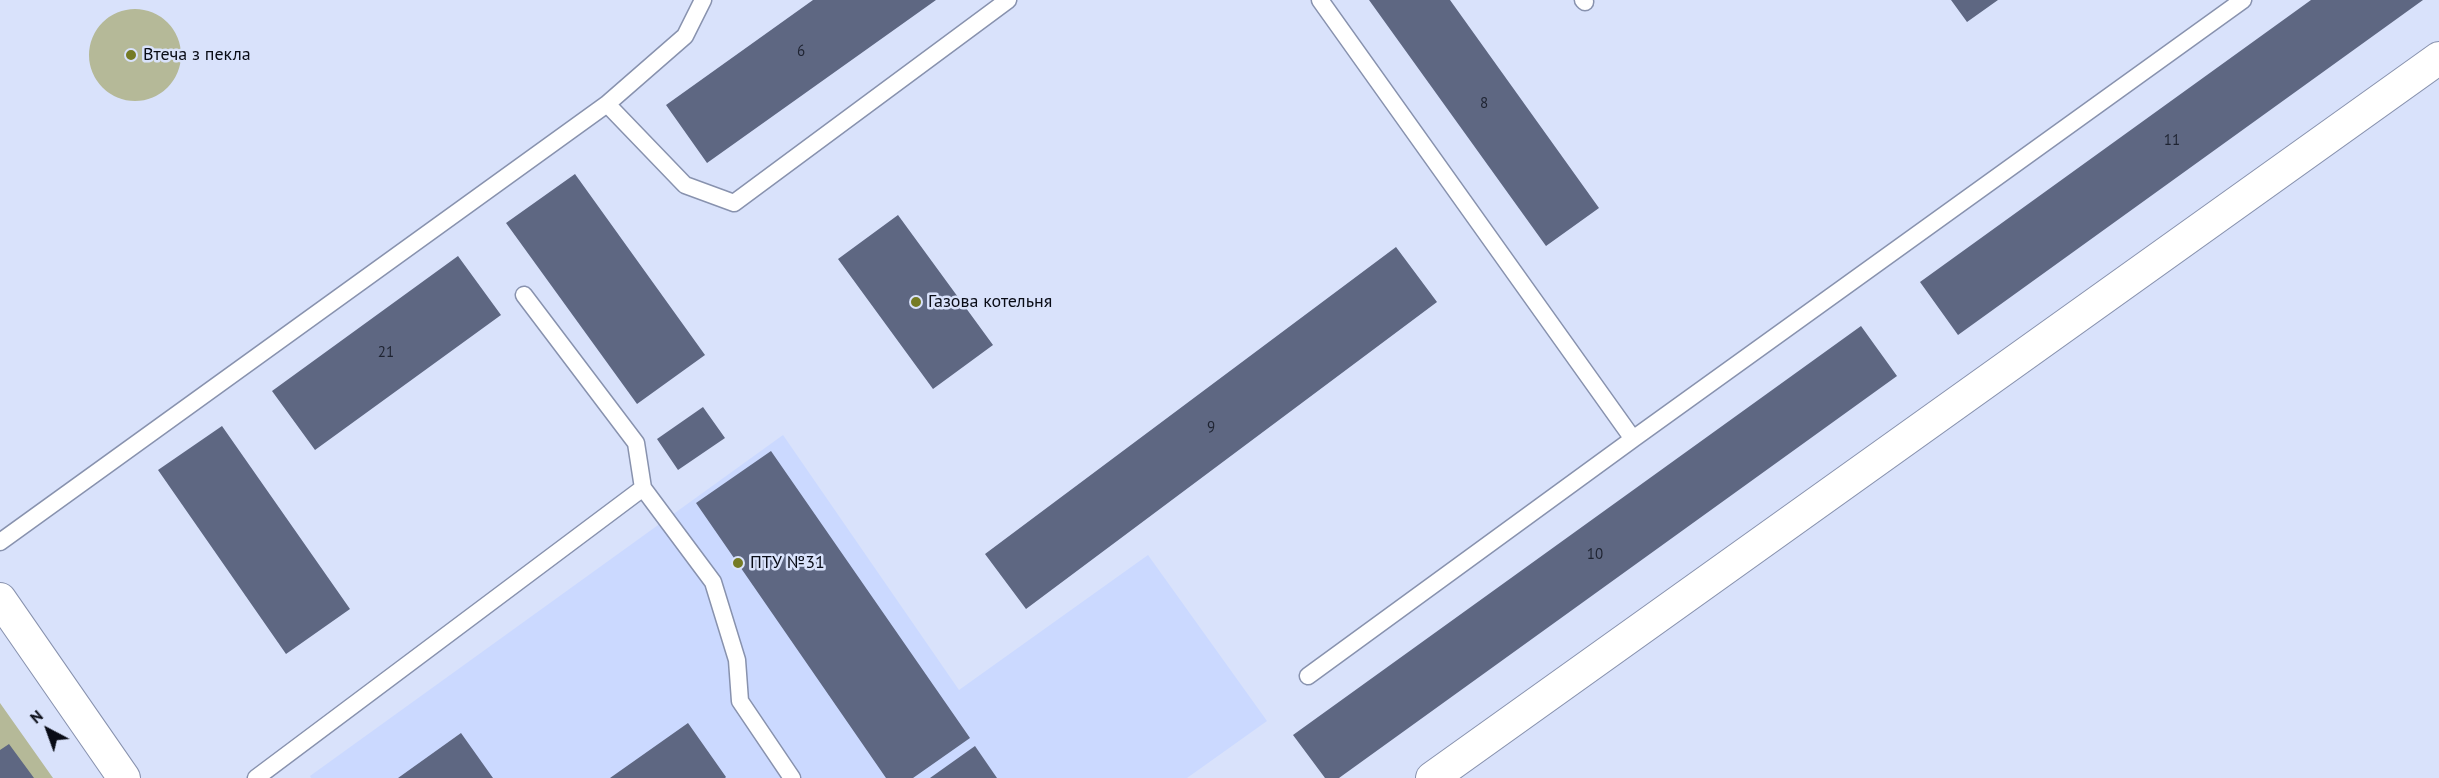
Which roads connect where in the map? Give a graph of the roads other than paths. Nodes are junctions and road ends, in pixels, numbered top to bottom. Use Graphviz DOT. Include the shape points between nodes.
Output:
graph roads {
  1 [pos="703,0"];
  2 [pos="1008,0"];
  3 [pos="1320,0"];
  4 [pos="2243,0"];
  5 [pos="2439,58"];
  6 [pos="607,104"];
  7 [pos="524,295"];
  8 [pos="1633,439"];
  9 [pos="643,488"];
  10 [pos="0,542"];
  11 [pos="0,598"];
  12 [pos="1308,676"];
  13 [pos="124,778"];
  14 [pos="256,778"];
  15 [pos="792,778"];
  16 [pos="1432,778"];
  1 -- 6 [label="lane" via="685,36"];
  2 -- 6 [label="lane" via="734,203 685,185"];
  3 -- 8 [label="lane"];
  4 -- 8 [label="lane"];
  5 -- 16 [label="street"];
  6 -- 10 [label="lane"];
  7 -- 9 [label="lane" via="636,443"];
  8 -- 12 [label="lane"];
  9 -- 14 [label="lane"];
  9 -- 15 [label="lane" via="713,582 737,660 740,701"];
  11 -- 13 [label="street"];
}
